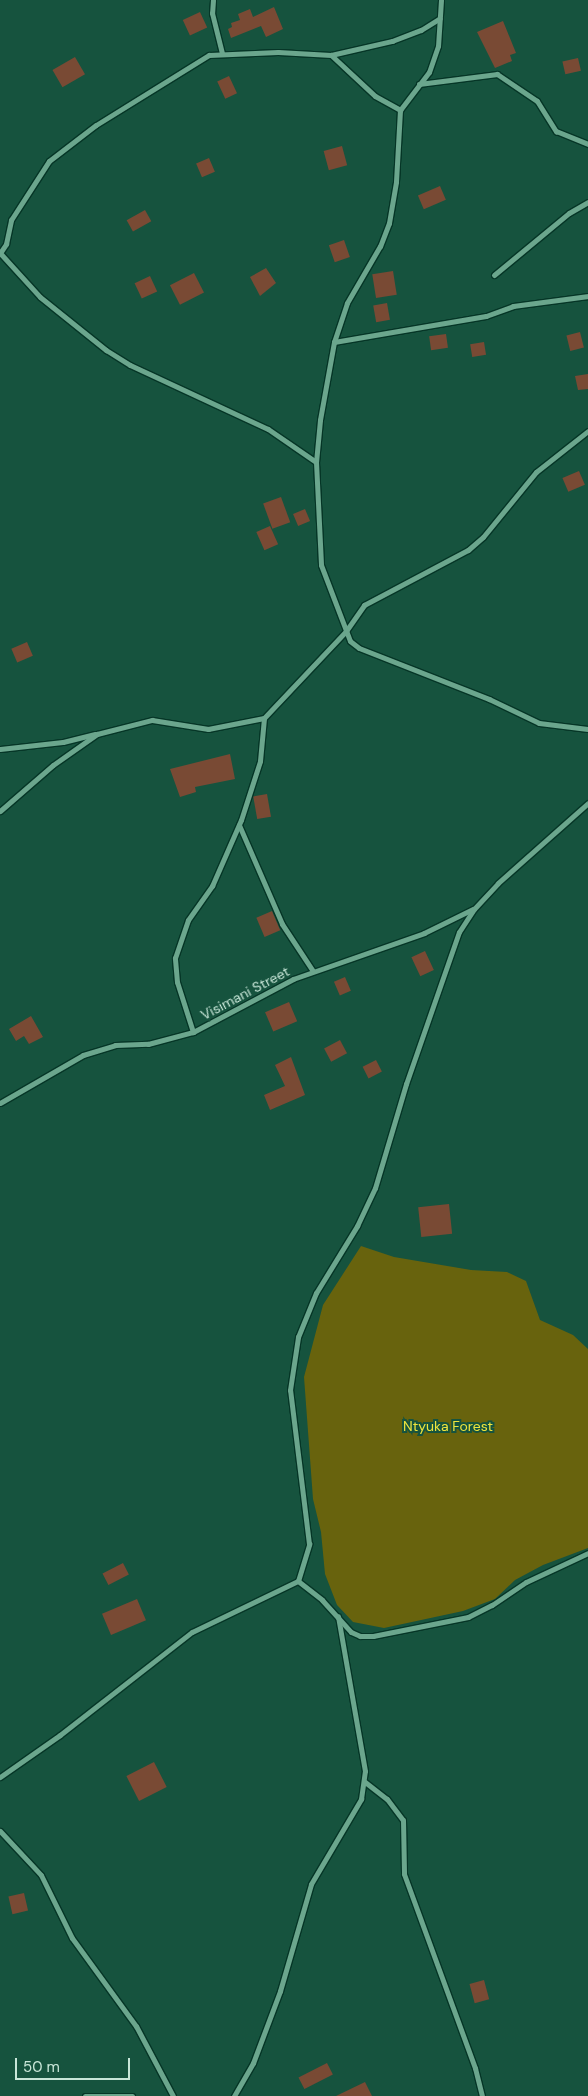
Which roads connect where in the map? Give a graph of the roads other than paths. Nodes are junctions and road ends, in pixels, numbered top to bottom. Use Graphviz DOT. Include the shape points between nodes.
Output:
graph roads {
  1 [pos="213,0"];
  2 [pos="441,0"];
  3 [pos="440,18"];
  4 [pos="222,53"];
  5 [pos="331,55"];
  6 [pos="420,84"];
  7 [pos="400,110"];
  8 [pos="588,144"];
  9 [pos="588,202"];
  10 [pos="0,253"];
  11 [pos="494,275"];
  12 [pos="588,296"];
  13 [pos="334,342"];
  14 [pos="588,431"];
  15 [pos="316,462"];
  16 [pos="346,631"];
  17 [pos="264,718"];
  18 [pos="588,729"];
  19 [pos="97,734"];
  20 [pos="0,748"];
  21 [pos="588,803"];
  22 [pos="0,811"];
  23 [pos="239,825"];
  24 [pos="474,909"];
  25 [pos="313,971"];
  26 [pos="193,1032"];
  27 [pos="0,1103"];
  28 [pos="588,1553"];
  29 [pos="298,1581"];
  30 [pos="338,1616"];
  31 [pos="0,1777"];
  32 [pos="365,1782"];
  33 [pos="0,1831"];
  34 [pos="85,2096"];
  35 [pos="132,2096"];
  36 [pos="173,2096"];
  37 [pos="234,2096"];
  38 [pos="482,2096"];
  1 -- 4 [label="street" via="212,13"];
  2 -- 3 [label="street"];
  3 -- 5 [label="street" via="421,30 392,40"];
  3 -- 6 [label="street" via="438,46 429,72"];
  4 -- 5 [label="street"];
  4 -- 10 [label="street" via="209,55 185,69 96,125 48,162 11,220 6,244"];
  5 -- 7 [label="street" via="375,96"];
  6 -- 7 [label="street"];
  6 -- 8 [label="street" via="497,74 537,101 556,131"];
  7 -- 13 [label="street" via="396,182 389,223 380,246 346,303"];
  9 -- 11 [label="street" via="569,213"];
  10 -- 15 [label="street" via="40,297 106,350 130,365 268,429"];
  12 -- 13 [label="street" via="513,306 486,316"];
  13 -- 15 [label="street"];
  14 -- 16 [label="street" via="536,472 483,537 468,550 368,602"];
  15 -- 16 [label="street" via="321,565"];
  16 -- 17 [label="street"];
  16 -- 18 [label="street" via="350,641 377,657 489,699 539,723"];
  17 -- 19 [label="street" via="208,729 152,720"];
  17 -- 23 [label="street" via="257,777"];
  19 -- 20 [label="street" via="20,748"];
  19 -- 22 [label="street"];
  21 -- 24 [label="street" via="498,882"];
  23 -- 25 [label="street" via="282,924"];
  23 -- 26 [label="street" via="212,886 188,920 174,958 177,982"];
  24 -- 25 [label="street, Visimani Street" via="416,936"];
  24 -- 29 [label="street" via="459,932 374,1188 357,1226 316,1293 298,1337 290,1370 290,1390 309,1544"];
  25 -- 26 [label="street, Visimani Street"];
  26 -- 27 [label="street, Visimani Street" via="148,1044 115,1045 83,1055"];
  28 -- 30 [label="street" via="526,1582 468,1617 360,1636 351,1632"];
  29 -- 30 [label="street"];
  29 -- 31 [label="street" via="192,1632 60,1735"];
  30 -- 32 [label="street"];
  32 -- 37 [label="street" via="357,1810 311,1884 276,2000 253,2063"];
  32 -- 38 [label="street" via="387,1799 403,1820 404,1874 476,2068"];
  33 -- 36 [label="street" via="41,1875 72,1938 136,2026"];
  34 -- 35 [label="street"];
}
